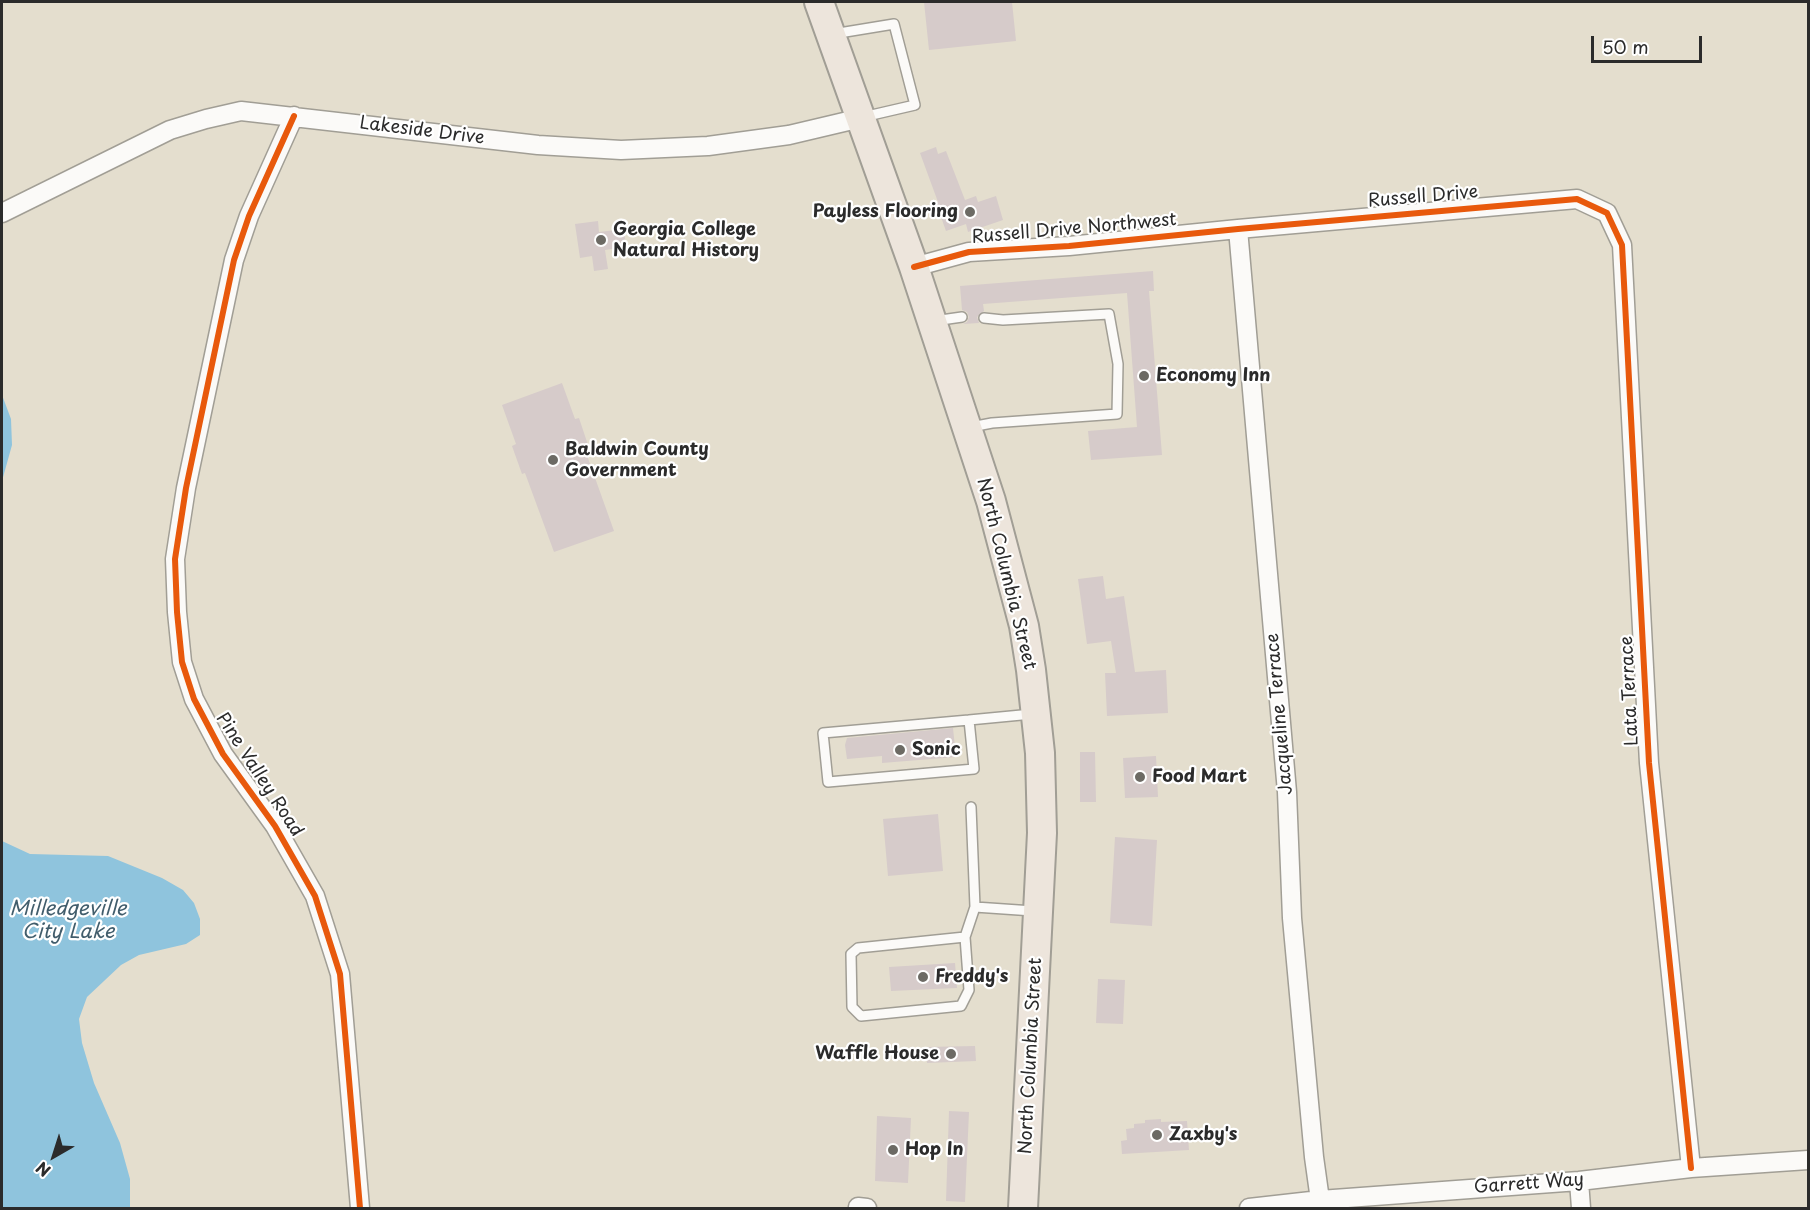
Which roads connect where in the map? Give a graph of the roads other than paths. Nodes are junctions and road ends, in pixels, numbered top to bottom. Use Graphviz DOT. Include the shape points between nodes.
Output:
graph roads {
  1 [pos="819,2"];
  2 [pos="830,34"];
  3 [pos="294,116"];
  4 [pos="861,118"];
  5 [pos="2,213"];
  6 [pos="1607,213"];
  7 [pos="1238,229"];
  8 [pos="914,267"];
  9 [pos="962,317"];
  10 [pos="984,318"];
  11 [pos="932,321"];
  12 [pos="967,428"];
  13 [pos="1037,714"];
  14 [pos="969,720"];
  15 [pos="971,807"];
  16 [pos="975,907"];
  17 [pos="1039,912"];
  18 [pos="964,937"];
  19 [pos="1809,1160"];
  20 [pos="1691,1168"];
  21 [pos="1579,1181"];
  22 [pos="1320,1200"];
  23 [pos="360,1209"];
  24 [pos="1023,1209"];
  25 [pos="1249,1209"];
  26 [pos="1581,1209"];
  1 -- 2 [label="main road, North Columbia Street"];
  2 -- 4 [label="main road, North Columbia Street"];
  2 -- 4 [label="lane" via="894,24 915,105"];
  3 -- 4 [label="street, Lakeside Drive" via="538,145 621,150 708,146 789,135"];
  3 -- 5 [label="street, Lakeside Drive" via="241,111 170,130"];
  3 -- 23 [label="street, Pine Valley Road" via="249,216 234,260 186,488 176,559 177,612 182,662 194,699 223,754 275,826 315,896 340,974"];
  4 -- 8 [label="main road, North Columbia Street"];
  6 -- 7 [label="street, Russell Drive" via="1577,199"];
  6 -- 20 [label="street, Lata Terrace" via="1622,245 1649,763"];
  7 -- 8 [label="street, Russell Drive Northwest" via="969,252"];
  7 -- 22 [label="street, Jacqueline Terrace" via="1286,780 1293,929"];
  8 -- 11 [label="main road, North Columbia Street"];
  9 -- 11 [label="lane"];
  10 -- 12 [label="lane" via="1109,315 1118,364 1117,414"];
  11 -- 12 [label="main road, North Columbia Street"];
  12 -- 13 [label="main road, North Columbia Street" via="1024,626"];
  13 -- 14 [label="lane"];
  13 -- 17 [label="main road, North Columbia Street" via="1042,793"];
  14 -- 14 [label="lane" via="823,733 828,782 974,769"];
  15 -- 16 [label="lane"];
  16 -- 17 [label="lane"];
  16 -- 18 [label="lane"];
  17 -- 24 [label="main road, North Columbia Street"];
  18 -- 18 [label="lane" via="858,948 851,954 852,1007 861,1016 961,1006 969,990"];
  19 -- 20 [label="street, Garrett Way"];
  20 -- 21 [label="street, Garrett Way"];
  21 -- 22 [label="street, Garrett Way"];
  21 -- 26 [label="street"];
  22 -- 25 [label="street, Garrett Way"];
}
